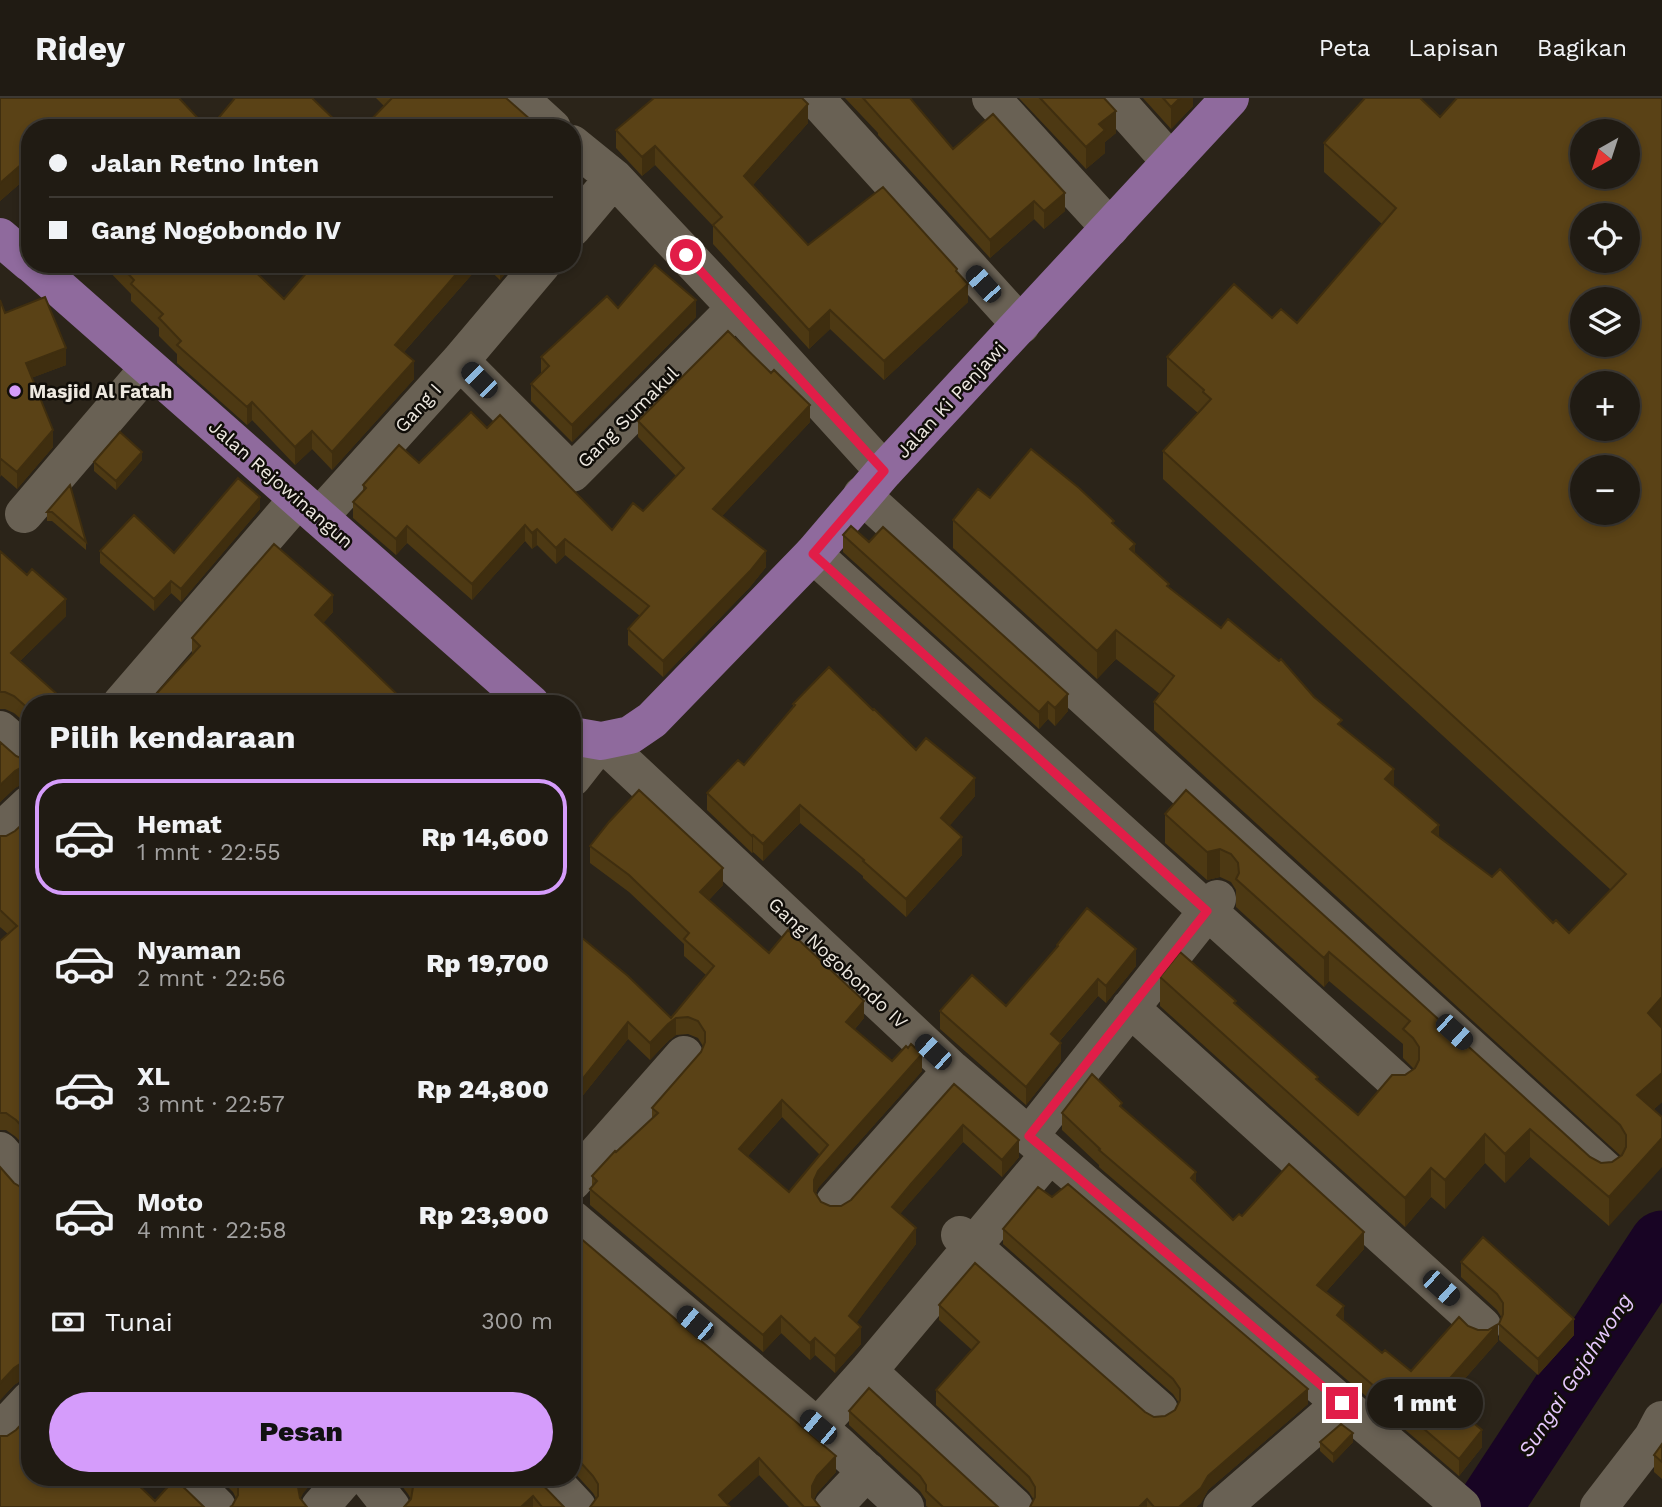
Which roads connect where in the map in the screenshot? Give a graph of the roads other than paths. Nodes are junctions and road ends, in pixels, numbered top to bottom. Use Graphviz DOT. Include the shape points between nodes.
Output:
graph roads {
  1 [pos="519,98"];
  2 [pos="815,98"];
  3 [pos="991,98"];
  4 [pos="1114,98"];
  5 [pos="1230,98"];
  6 [pos="542,119"];
  7 [pos="581,151"];
  8 [pos="1171,162"];
  9 [pos="614,178"];
  10 [pos="581,217"];
  11 [pos="1110,228"];
  12 [pos="0,237"];
  13 [pos="21,255"];
  14 [pos="42,273"];
  15 [pos="534,273"];
  16 [pos="736,308"];
  17 [pos="1021,325"];
  18 [pos="460,361"];
  19 [pos="149,368"];
  20 [pos="873,483"];
  21 [pos="308,508"];
  22 [pos="24,514"];
  23 [pos="813,554"];
  24 [pos="130,695"];
  25 [pos="521,695"];
  26 [pos="0,730"];
  27 [pos="587,739"];
  28 [pos="21,748"];
  29 [pos="21,812"];
  30 [pos="0,832"];
  31 [pos="1212,905"];
  32 [pos="1130,1008"];
  33 [pos="684,1055"];
  34 [pos="952,1070"];
  35 [pos="1398,1083"];
  36 [pos="1040,1145"];
  37 [pos="0,1151"];
  38 [pos="1605,1170"];
  39 [pos="581,1172"];
  40 [pos="21,1175"];
  41 [pos="835,1202"];
  42 [pos="581,1227"];
  43 [pos="966,1240"];
  44 [pos="1482,1326"];
  45 [pos="869,1371"];
  46 [pos="1342,1403"];
  47 [pos="1159,1410"];
  48 [pos="818,1427"];
  49 [pos="1659,1434"];
  50 [pos="867,1471"];
  51 [pos="196,1486"];
  52 [pos="338,1486"];
  53 [pos="375,1486"];
  54 [pos="557,1486"];
  55 [pos="217,1507"];
  56 [pos="320,1507"];
  57 [pos="391,1507"];
  58 [pos="577,1507"];
  59 [pos="833,1507"];
  60 [pos="905,1507"];
  61 [pos="1014,1507"];
  62 [pos="1222,1507"];
  63 [pos="1462,1507"];
  64 [pos="1599,1507"];
  1 -- 6 [label="street"];
  2 -- 17 [label="street"];
  3 -- 11 [label="street"];
  4 -- 8 [label="street"];
  5 -- 8 [label="main road, Jalan Ki Penjawi"];
  7 -- 9 [label="street"];
  8 -- 11 [label="main road, Jalan Ki Penjawi"];
  9 -- 10 [label="street"];
  9 -- 16 [label="street"];
  11 -- 17 [label="main road, Jalan Ki Penjawi"];
  12 -- 13 [label="main road, Jalan Rejowinangun"];
  14 -- 19 [label="main road, Jalan Rejowinangun"];
  15 -- 18 [label="street, Gang I"];
  16 -- 18 [label="street, Gang Sumakul" via="572,473"];
  16 -- 20 [label="street"];
  17 -- 20 [label="main road, Jalan Ki Penjawi"];
  18 -- 21 [label="street, Gang I"];
  19 -- 21 [label="main road, Jalan Rejowinangun"];
  19 -- 22 [label="street"];
  20 -- 23 [label="main road, Jalan Ki Penjawi"];
  20 -- 38 [label="street" via="1250,862"];
  21 -- 24 [label="street, Gang I"];
  21 -- 25 [label="main road, Jalan Rejowinangun"];
  23 -- 27 [label="main road, Jalan Ki Penjawi" via="652,720 630,736"];
  23 -- 31 [label="street"];
  26 -- 28 [label="street"];
  27 -- 34 [label="street, Gang Nogobondo IV"];
  29 -- 30 [label="street"];
  31 -- 32 [label="street"];
  31 -- 35 [label="street"];
  32 -- 36 [label="street"];
  32 -- 44 [label="street"];
  33 -- 39 [label="street"];
  34 -- 36 [label="street, Gang Nogobondo IV"];
  34 -- 41 [label="street"];
  36 -- 43 [label="street"];
  36 -- 46 [label="street, Gang Nogobondo IV"];
  37 -- 40 [label="street"];
  42 -- 48 [label="street"];
  43 -- 45 [label="street"];
  43 -- 47 [label="street"];
  45 -- 48 [label="street"];
  45 -- 61 [label="street"];
  46 -- 62 [label="street"];
  46 -- 63 [label="street, Gang Nogobondo IV"];
  48 -- 50 [label="street"];
  49 -- 64 [label="street"];
  50 -- 59 [label="street"];
  50 -- 60 [label="street"];
  51 -- 55 [label="street"];
  52 -- 56 [label="street"];
  53 -- 57 [label="street"];
  54 -- 58 [label="street"];
}
